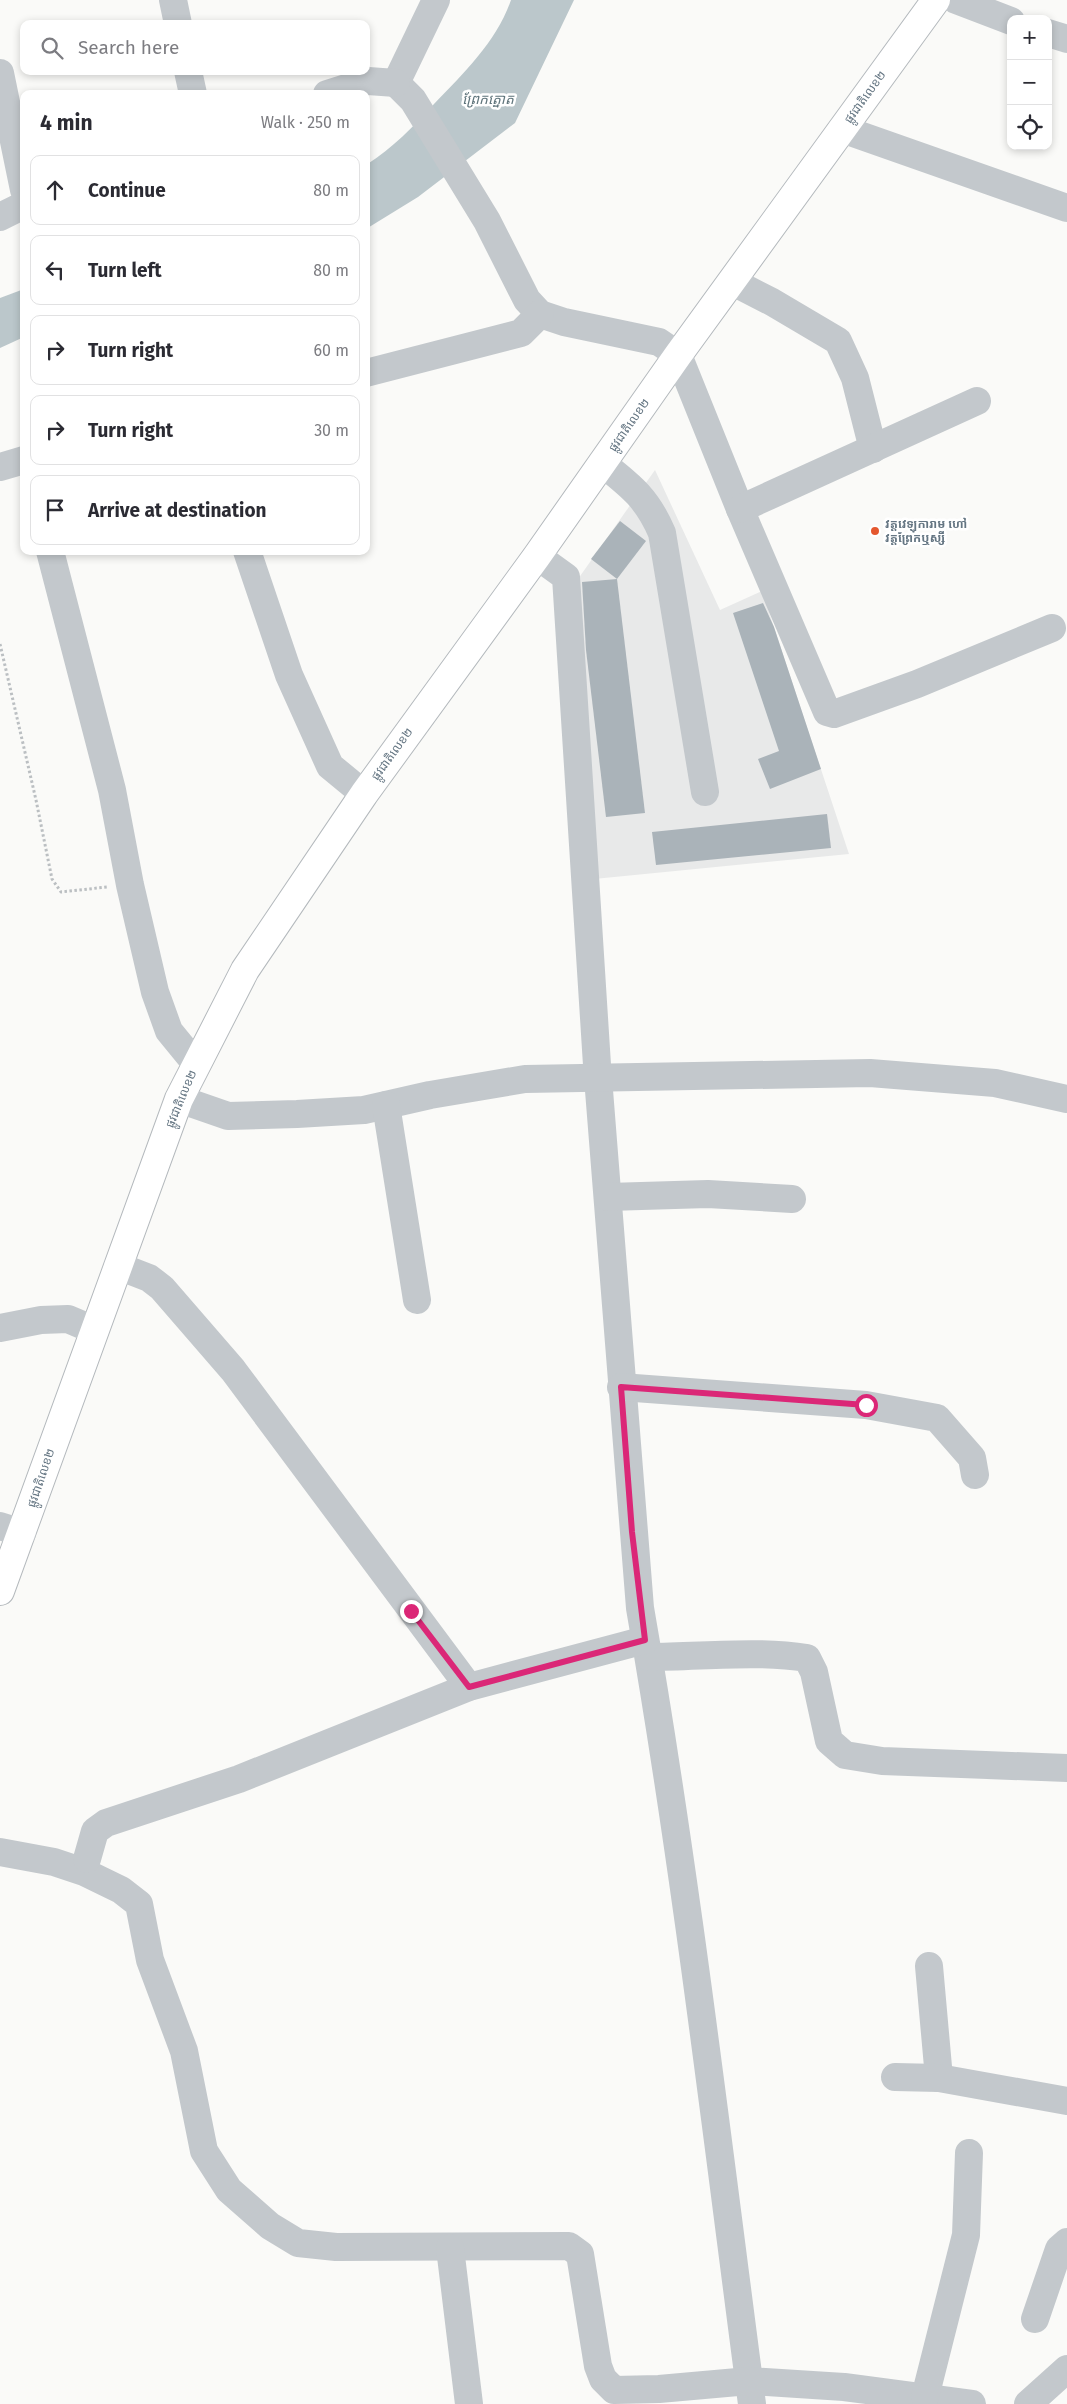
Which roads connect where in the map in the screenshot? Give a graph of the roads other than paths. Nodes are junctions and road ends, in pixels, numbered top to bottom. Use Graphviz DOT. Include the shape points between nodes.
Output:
graph roads {
  1 [pos="173,0"];
  2 [pos="436,0"];
  3 [pos="936,0"];
  4 [pos="956,0"];
  5 [pos="1007,19"];
  6 [pos="177,20"];
  7 [pos="1052,34"];
  8 [pos="1067,39"];
  9 [pos="0,73"];
  10 [pos="189,75"];
  11 [pos="192,90"];
  12 [pos="340,90"];
  13 [pos="404,91"];
  14 [pos="842,129"];
  15 [pos="20,170"];
  16 [pos="20,207"];
  17 [pos="1067,208"];
  18 [pos="0,217"];
  19 [pos="733,282"];
  20 [pos="540,314"];
  21 [pos="678,355"];
  22 [pos="370,372"];
  23 [pos="977,401"];
  24 [pos="873,449"];
  25 [pos="20,461"];
  26 [pos="602,463"];
  27 [pos="0,467"];
  28 [pos="740,509"];
  29 [pos="51,555"];
  30 [pos="248,555"];
  31 [pos="537,556"];
  32 [pos="1052,628"];
  33 [pos="706,792"];
  34 [pos="364,794"];
  35 [pos="196,1064"];
  36 [pos="599,1077"];
  37 [pos="179,1099"];
  38 [pos="1067,1099"];
  39 [pos="386,1105"];
  40 [pos="608,1197"];
  41 [pos="792,1199"];
  42 [pos="118,1266"];
  43 [pos="416,1300"];
  44 [pos="0,1328"];
  45 [pos="94,1330"];
  46 [pos="621,1387"];
  47 [pos="975,1475"];
  48 [pos="11,1530"];
  49 [pos="0,1591"];
  50 [pos="647,1648"];
  51 [pos="469,1687"];
  52 [pos="1067,1768"];
  53 [pos="0,1852"];
  54 [pos="87,1858"];
  55 [pos="929,1966"];
  56 [pos="895,2077"];
  57 [pos="939,2078"];
  58 [pos="1067,2101"];
  59 [pos="969,2153"];
  60 [pos="1067,2242"];
  61 [pos="450,2248"];
  62 [pos="1035,2319"];
  63 [pos="1067,2369"];
  64 [pos="751,2393"];
  65 [pos="925,2397"];
  66 [pos="469,2404"];
  67 [pos="972,2404"];
  68 [pos="1028,2404"];
  1 -- 6 [label="street"];
  2 -- 13 [label="street"];
  3 -- 14 [label="highway, ផ្លូវជាតិលេខ២"];
  4 -- 5 [label="street"];
  7 -- 8 [label="street"];
  9 -- 15 [label="street"];
  10 -- 11 [label="street"];
  12 -- 13 [label="street" via="368,81"];
  13 -- 20 [label="street" via="487,221 527,300"];
  14 -- 17 [label="street"];
  14 -- 19 [label="highway, ផ្លូវជាតិលេខ២"];
  16 -- 18 [label="street"];
  19 -- 21 [label="highway, ផ្លូវជាតិលេខ២"];
  19 -- 24 [label="street" via="838,341 855,378"];
  20 -- 21 [label="street" via="659,342"];
  20 -- 22 [label="street" via="521,333"];
  21 -- 26 [label="highway, ផ្លូវជាតិលេខ២"];
  21 -- 28 [label="street"];
  23 -- 24 [label="street"];
  24 -- 28 [label="street"];
  25 -- 27 [label="street"];
  26 -- 31 [label="highway, ផ្លូវជាតិលេខ២"];
  26 -- 33 [label="street" via="637,491 662,534"];
  28 -- 32 [label="street" via="827,712 834,714 917,684"];
  29 -- 35 [label="street" via="112,790 130,885 156,992 169,1031"];
  30 -- 34 [label="street" via="289,675 330,766"];
  31 -- 34 [label="highway, ផ្លូវជាតិលេខ២"];
  31 -- 36 [label="street" via="566,577"];
  34 -- 35 [label="highway, ផ្លូវជាតិលេខ២" via="244,970"];
  35 -- 37 [label="highway, ផ្លូវជាតិលេខ២"];
  36 -- 38 [label="street" via="870,1073 995,1083"];
  36 -- 39 [label="street" via="525,1079"];
  36 -- 40 [label="street"];
  37 -- 39 [label="street" via="228,1116 364,1110"];
  37 -- 42 [label="highway, ផ្លូវជាតិលេខ២"];
  39 -- 43 [label="street"];
  40 -- 41 [label="street" via="708,1194"];
  40 -- 46 [label="street"];
  42 -- 45 [label="highway, ផ្លូវជាតិលេខ២"];
  42 -- 51 [label="street" via="149,1278 162,1288 233,1370"];
  44 -- 45 [label="street" via="41,1320 68,1320"];
  45 -- 48 [label="highway, ផ្លូវជាតិលេខ២"];
  46 -- 47 [label="street" via="866,1405 937,1418 972,1458"];
  46 -- 50 [label="street" via="632,1532"];
  48 -- 49 [label="highway, ផ្លូវជាតិលេខ២"];
  50 -- 51 [label="street"];
  50 -- 52 [label="street" via="807,1658 814,1672 829,1741 845,1755 882,1761"];
  50 -- 64 [label="street" via="692,1940"];
  51 -- 54 [label="street" via="239,1779 106,1823 95,1831"];
  53 -- 61 [label="street" via="54,1862 84,1872 121,1890 139,1904 150,1960 184,2051 204,2151 229,2190 270,2226 298,2243 336,2247"];
  55 -- 57 [label="street"];
  56 -- 57 [label="street"];
  57 -- 58 [label="street"];
  59 -- 65 [label="street" via="966,2235"];
  60 -- 62 [label="street" via="1059,2249"];
  61 -- 64 [label="street" via="568,2246 580,2254 598,2366 603,2380 614,2390"];
  61 -- 66 [label="street"];
  63 -- 68 [label="street"];
  64 -- 65 [label="street" via="844,2387"];
  65 -- 67 [label="street"];
}
